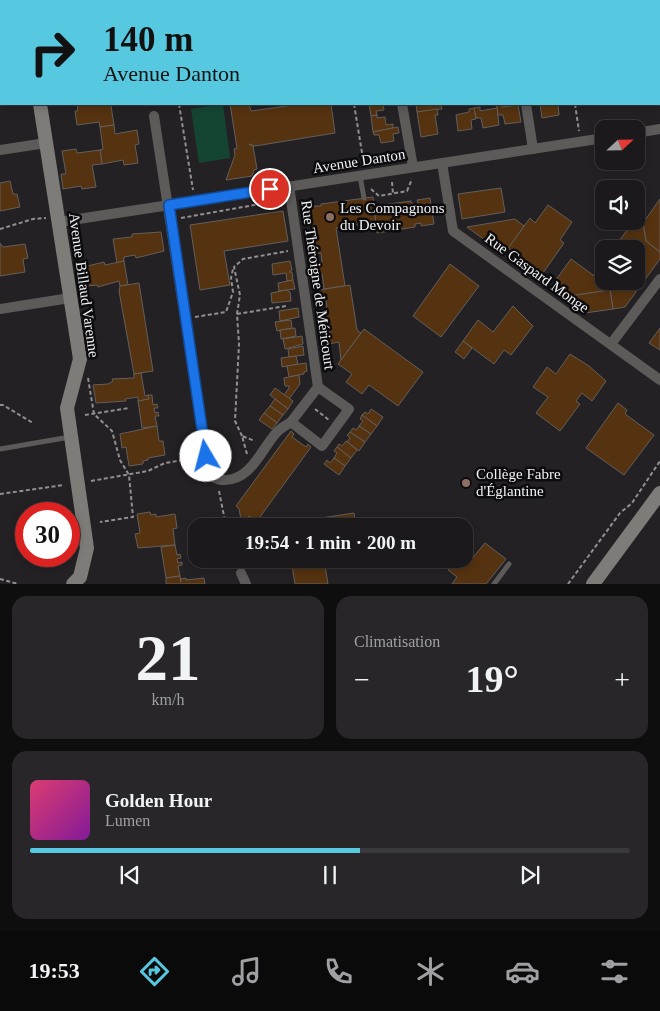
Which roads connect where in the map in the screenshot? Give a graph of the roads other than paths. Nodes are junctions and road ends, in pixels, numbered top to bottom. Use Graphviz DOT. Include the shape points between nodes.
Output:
graph roads {
  1 [pos="40,105"];
  2 [pos="402,105"];
  3 [pos="526,105"];
  4 [pos="154,116"];
  5 [pos="660,129"];
  6 [pos="645,132"];
  7 [pos="595,139"];
  8 [pos="46,143"];
  9 [pos="533,149"];
  10 [pos="0,150"];
  11 [pos="442,163"];
  12 [pos="414,167"];
  13 [pos="363,175"];
  14 [pos="289,186"];
  15 [pos="364,198"];
  16 [pos="169,205"];
  17 [pos="58,220"];
  18 [pos="660,279"];
  19 [pos="70,298"];
  20 [pos="0,309"];
  21 [pos="611,344"];
  22 [pos="660,380"];
  23 [pos="318,387"];
  24 [pos="291,422"];
  25 [pos="71,437"];
  26 [pos="0,448"];
  27 [pos="660,493"];
  28 [pos="509,564"];
  29 [pos="241,573"];
  30 [pos="72,584"];
  31 [pos="246,584"];
  32 [pos="494,584"];
  33 [pos="593,584"];
  1 -- 8 [label="street, Avenue Billaud Varenne"];
  2 -- 12 [label="street"];
  3 -- 9 [label="street"];
  4 -- 16 [label="street"];
  5 -- 6 [label="street"];
  7 -- 9 [label="street, Avenue Danton"];
  8 -- 10 [label="street"];
  8 -- 17 [label="street, Avenue Billaud Varenne"];
  9 -- 11 [label="street, Avenue Danton"];
  11 -- 12 [label="street, Avenue Danton"];
  11 -- 21 [label="street, Rue Gaspard Monge" via="453,231"];
  12 -- 13 [label="street, Avenue Danton"];
  13 -- 14 [label="street, Avenue Danton"];
  13 -- 15 [label="lane"];
  14 -- 16 [label="street, Avenue Danton"];
  14 -- 23 [label="street, Rue Théroigne de Méricourt"];
  16 -- 17 [label="street, Avenue Danton"];
  16 -- 24 [label="street, Rue Théroigne de Méricourt" via="206,456 214,478 232,480 249,470 279,430"];
  17 -- 19 [label="street, Avenue Billaud Varenne"];
  18 -- 21 [label="street"];
  19 -- 20 [label="street"];
  19 -- 25 [label="street, Avenue Billaud Varenne" via="80,359 67,408"];
  21 -- 22 [label="street, Rue Gaspard Monge"];
  23 -- 24 [label="street, Rue Théroigne de Méricourt"];
  23 -- 24 [label="street, Rue Théroigne de Méricourt" via="349,409 322,446"];
  25 -- 26 [label="lane"];
  25 -- 30 [label="street, Avenue Billaud Varenne" via="87,548 80,577"];
  27 -- 33 [label="street"];
  28 -- 32 [label="lane"];
  29 -- 31 [label="street"];
}
